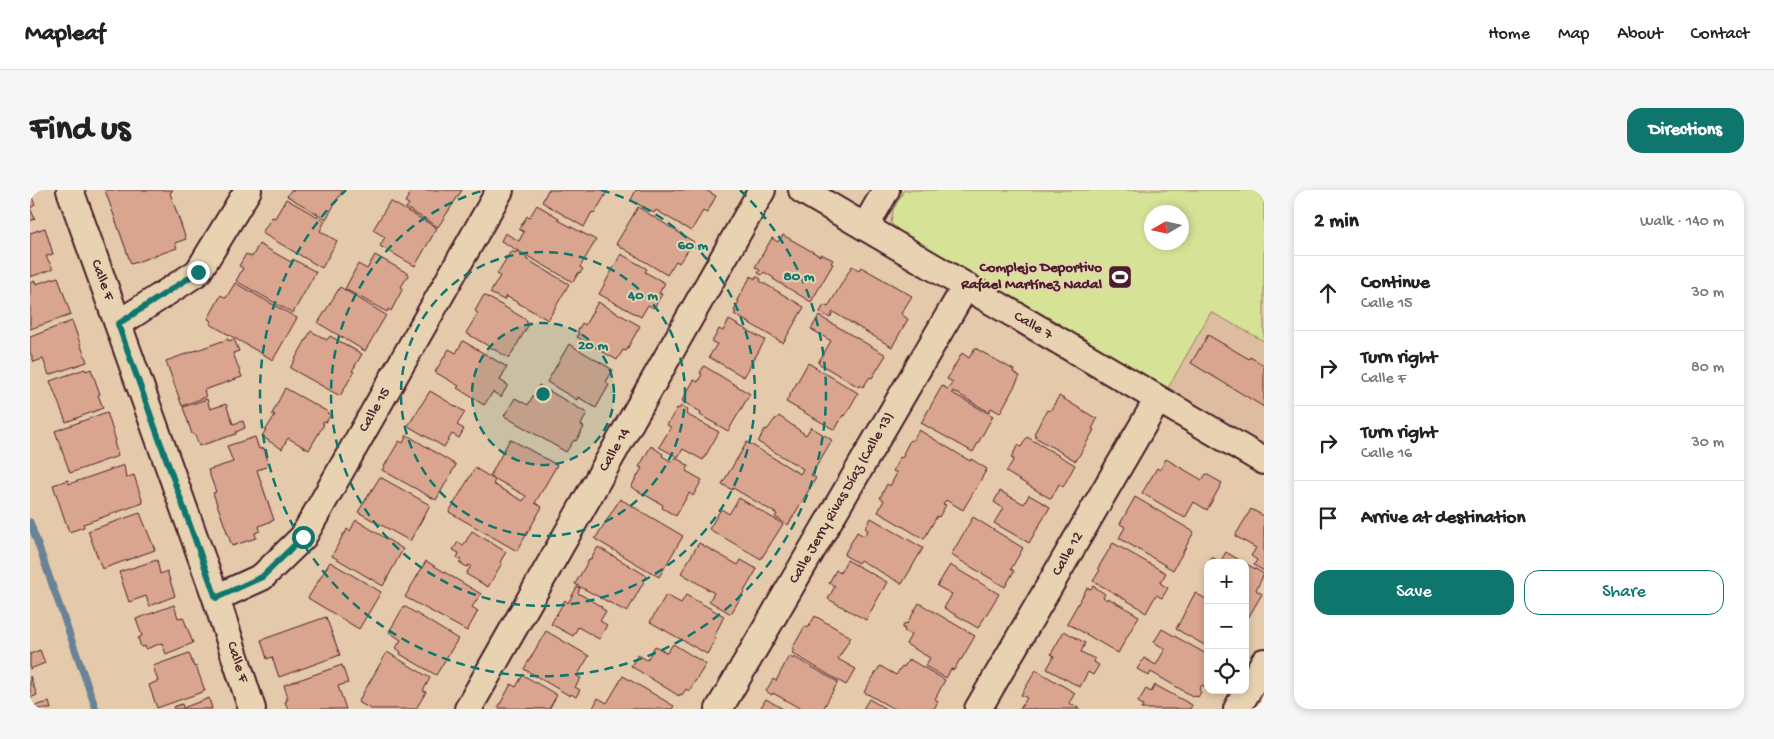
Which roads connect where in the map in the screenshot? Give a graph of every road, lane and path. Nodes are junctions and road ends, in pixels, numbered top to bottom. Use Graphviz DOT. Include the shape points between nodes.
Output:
graph roads {
  1 [pos="70,190"];
  2 [pos="248,190"];
  3 [pos="500,190"];
  4 [pos="762,190"];
  5 [pos="802,190"];
  6 [pos="886,190"];
  7 [pos="865,227"];
  8 [pos="966,286"];
  9 [pos="118,324"];
  10 [pos="1158,399"];
  11 [pos="1264,460"];
  12 [pos="216,598"];
  13 [pos="1264,662"];
  14 [pos="252,709"];
  15 [pos="468,709"];
  16 [pos="718,709"];
  17 [pos="978,709"];
  18 [pos="1237,709"];
  1 -- 9 [label="street, Calle F"];
  2 -- 9 [label="street" via="198,272"];
  3 -- 12 [label="street, Calle 15" via="303,537 262,577"];
  4 -- 15 [label="street, Calle 14"];
  5 -- 7 [label="street, Calle 7"];
  6 -- 7 [label="street"];
  7 -- 8 [label="street, Calle 7"];
  8 -- 10 [label="street, Calle 7"];
  8 -- 16 [label="street, Calle Jerry Rivas Díaz (Calle 13)"];
  9 -- 12 [label="street, Calle F"];
  10 -- 11 [label="street, Calle 7"];
  10 -- 17 [label="street, Calle 12"];
  12 -- 14 [label="street, Calle F"];
  13 -- 18 [label="street"];
}
